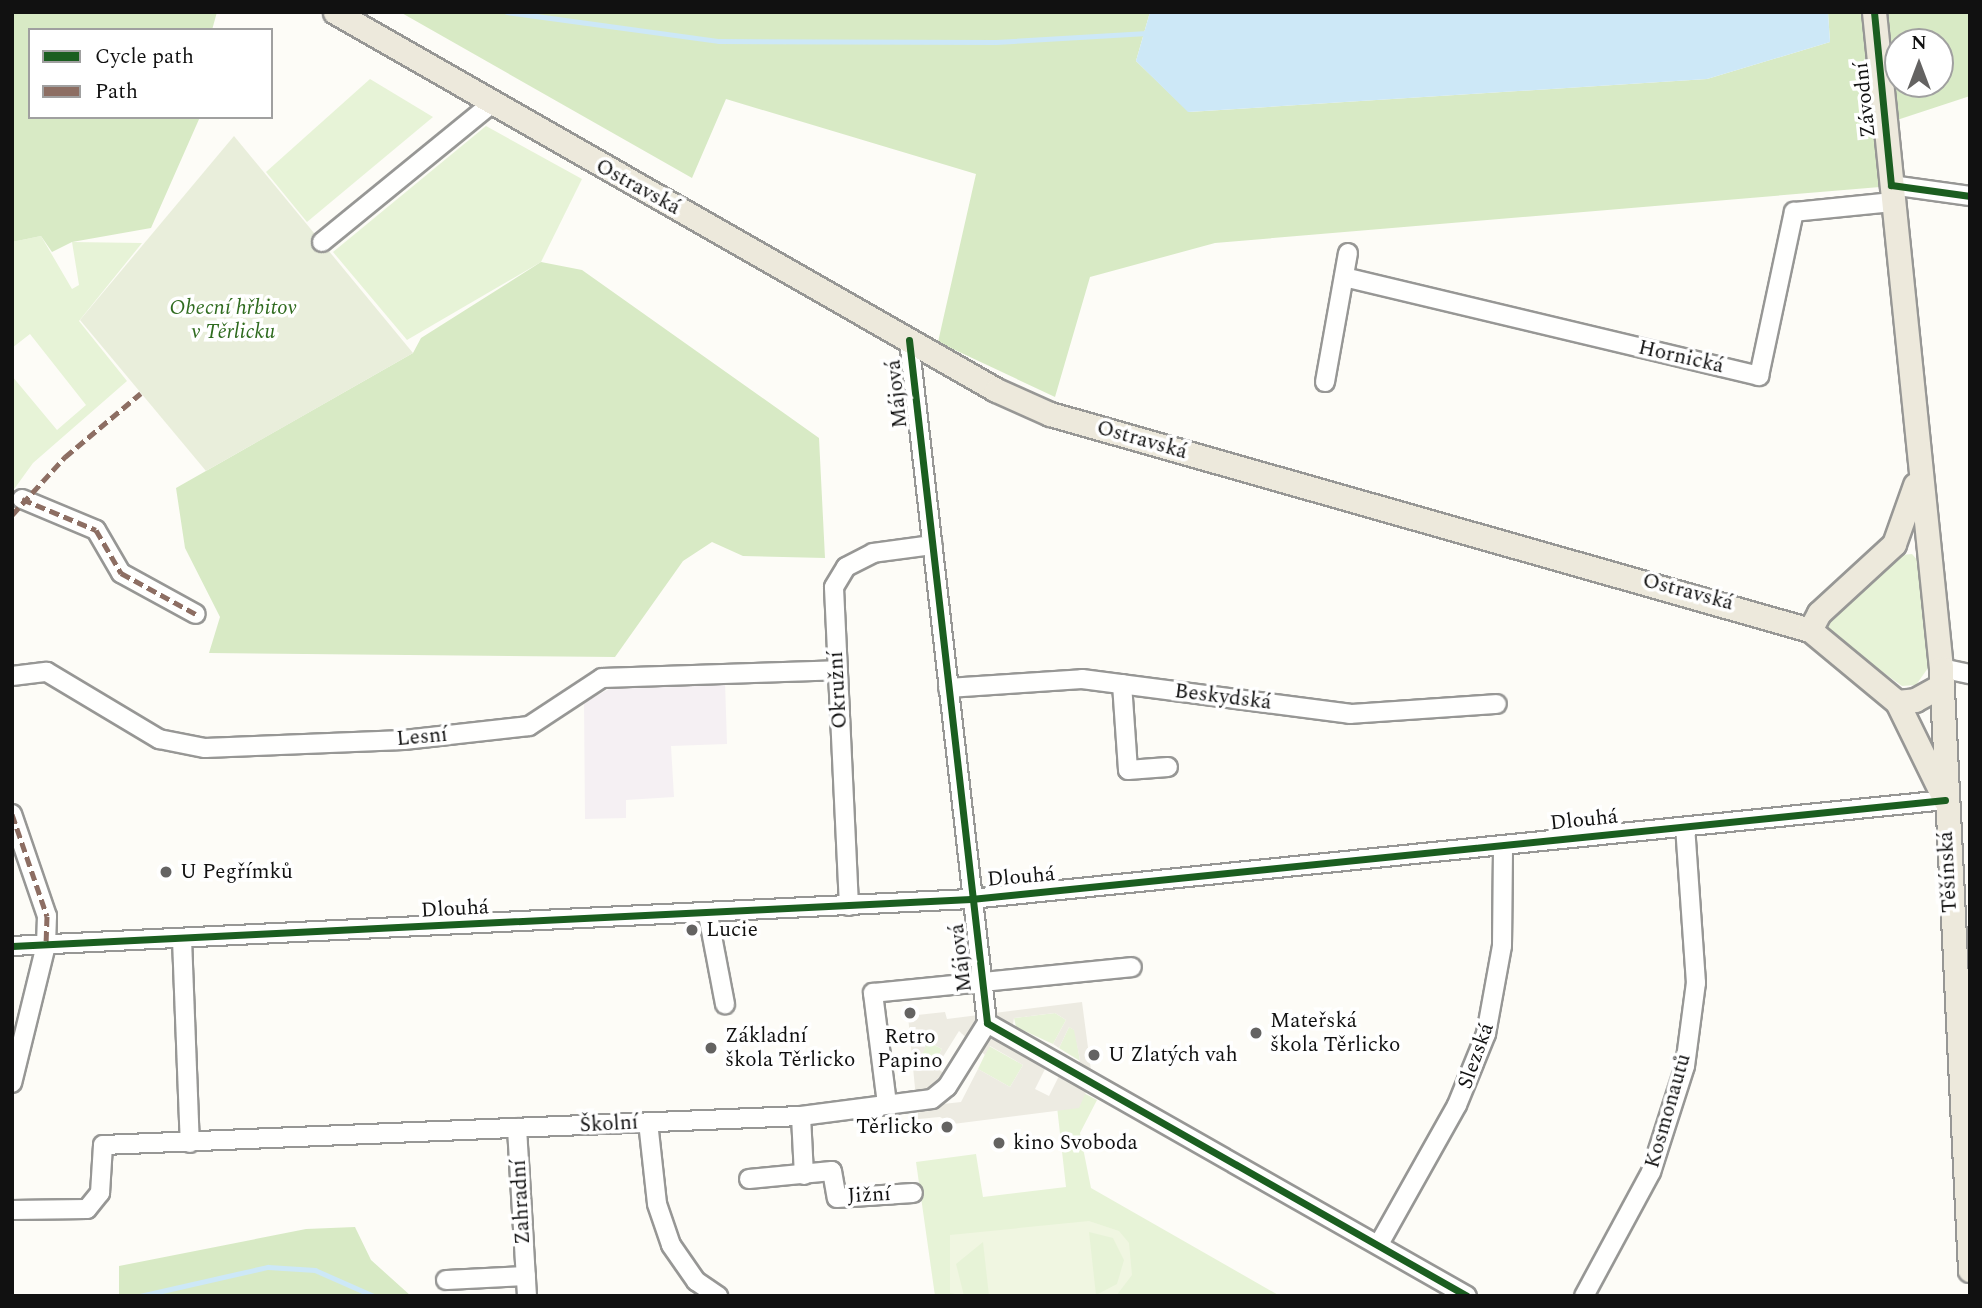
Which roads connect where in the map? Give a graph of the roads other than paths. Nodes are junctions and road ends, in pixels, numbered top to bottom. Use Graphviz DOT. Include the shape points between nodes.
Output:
graph roads {
  1 [pos="335,12"];
  2 [pos="1874,12"];
  3 [pos="491,104"];
  4 [pos="1892,193"];
  5 [pos="1970,196"];
  6 [pos="322,242"];
  7 [pos="1348,253"];
  8 [pos="1344,277"];
  9 [pos="909,340"];
  10 [pos="1325,382"];
  11 [pos="1919,468"];
  12 [pos="22,499"];
  13 [pos="1894,544"];
  14 [pos="932,545"];
  15 [pos="1929,564"];
  16 [pos="1835,599"];
  17 [pos="1766,613"];
  18 [pos="196,614"];
  19 [pos="1810,630"];
  20 [pos="837,670"];
  21 [pos="1970,675"];
  22 [pos="12,676"];
  23 [pos="1942,677"];
  24 [pos="1122,684"];
  25 [pos="948,688"];
  26 [pos="1897,702"];
  27 [pos="1497,704"];
  28 [pos="1168,767"];
  29 [pos="1944,800"];
  30 [pos="14,824"];
  31 [pos="1685,827"];
  32 [pos="1503,847"];
  33 [pos="971,899"];
  34 [pos="849,906"];
  35 [pos="708,915"];
  36 [pos="182,939"];
  37 [pos="46,945"];
  38 [pos="12,946"];
  39 [pos="1132,967"];
  40 [pos="981,984"];
  41 [pos="725,1004"];
  42 [pos="987,1023"];
  43 [pos="18,1043"];
  44 [pos="12,1083"];
  45 [pos="887,1104"];
  46 [pos="801,1116"];
  47 [pos="648,1122"];
  48 [pos="517,1128"];
  49 [pos="190,1143"];
  50 [pos="804,1174"];
  51 [pos="749,1179"];
  52 [pos="913,1193"];
  53 [pos="12,1210"];
  54 [pos="1379,1244"];
  55 [pos="1970,1269"];
  56 [pos="526,1276"];
  57 [pos="446,1280"];
  58 [pos="527,1296"];
  59 [pos="718,1296"];
  60 [pos="1467,1296"];
  61 [pos="1584,1296"];
  1 -- 3 [label="main road, Ostravská"];
  2 -- 4 [label="main road, Závodní"];
  3 -- 6 [label="street"];
  3 -- 9 [label="main road, Ostravská"];
  4 -- 5 [label="street"];
  4 -- 8 [label="street, Hornická" via="1794,212 1759,376"];
  4 -- 11 [label="main road, Závodní"];
  7 -- 8 [label="street"];
  8 -- 10 [label="street"];
  9 -- 14 [label="street, Májová"];
  9 -- 17 [label="main road, Ostravská" via="1050,414"];
  11 -- 13 [label="main road"];
  11 -- 15 [label="main road, Závodní"];
  12 -- 18 [label="street" via="96,530 121,573"];
  13 -- 15 [label="main road" via="1918,547"];
  13 -- 16 [label="main road"];
  14 -- 20 [label="street, Okružní" via="873,553 846,567 834,587"];
  14 -- 25 [label="street, Májová"];
  15 -- 23 [label="main road, Závodní"];
  16 -- 17 [label="main road"];
  16 -- 19 [label="main road"];
  17 -- 19 [label="main road, Ostravská"];
  19 -- 26 [label="main road, Ostravská"];
  20 -- 22 [label="street, Lesní" via="602,678 529,726 404,740 205,748 159,739 47,672"];
  20 -- 34 [label="street, Okružní"];
  21 -- 23 [label="street"];
  23 -- 26 [label="main road" via="1923,698"];
  23 -- 29 [label="main road, Těšínská"];
  24 -- 25 [label="street, Beskydská" via="1082,679"];
  24 -- 27 [label="street, Beskydská" via="1350,714"];
  24 -- 28 [label="street" via="1128,770"];
  25 -- 33 [label="street, Májová"];
  26 -- 29 [label="main road, Ostravská"];
  29 -- 31 [label="street, Dlouhá"];
  29 -- 55 [label="main road, Těšínská"];
  30 -- 37 [label="street" via="47,916"];
  31 -- 32 [label="street, Dlouhá"];
  31 -- 61 [label="street, Kosmonautů" via="1696,983 1685,1066 1651,1172"];
  32 -- 33 [label="street, Dlouhá"];
  32 -- 54 [label="street, Slezská" via="1502,946 1486,1034 1457,1105"];
  33 -- 34 [label="street, Dlouhá"];
  33 -- 40 [label="street, Májová"];
  34 -- 35 [label="street, Dlouhá"];
  35 -- 36 [label="street, Dlouhá"];
  35 -- 41 [label="street"];
  36 -- 37 [label="street, Dlouhá"];
  36 -- 49 [label="street"];
  37 -- 38 [label="street, Dlouhá"];
  37 -- 43 [label="street"];
  39 -- 40 [label="street, Májová"];
  40 -- 42 [label="street, Májová"];
  40 -- 45 [label="street, Májová" via="873,993"];
  42 -- 45 [label="street, Školní" via="940,1094"];
  42 -- 54 [label="street"];
  43 -- 44 [label="street"];
  45 -- 46 [label="street, Školní"];
  46 -- 47 [label="street, Školní"];
  46 -- 50 [label="street"];
  47 -- 48 [label="street, Školní"];
  47 -- 59 [label="street" via="657,1204 671,1245 696,1281"];
  48 -- 49 [label="street, Školní"];
  48 -- 56 [label="street, Zahradní"];
  49 -- 53 [label="street, Školní" via="103,1145 100,1193 87,1209"];
  50 -- 51 [label="street, Jižní"];
  50 -- 52 [label="street, Jižní" via="832,1171 837,1198"];
  54 -- 60 [label="street"];
  56 -- 57 [label="street"];
  56 -- 58 [label="street, Zahradní"];
}
